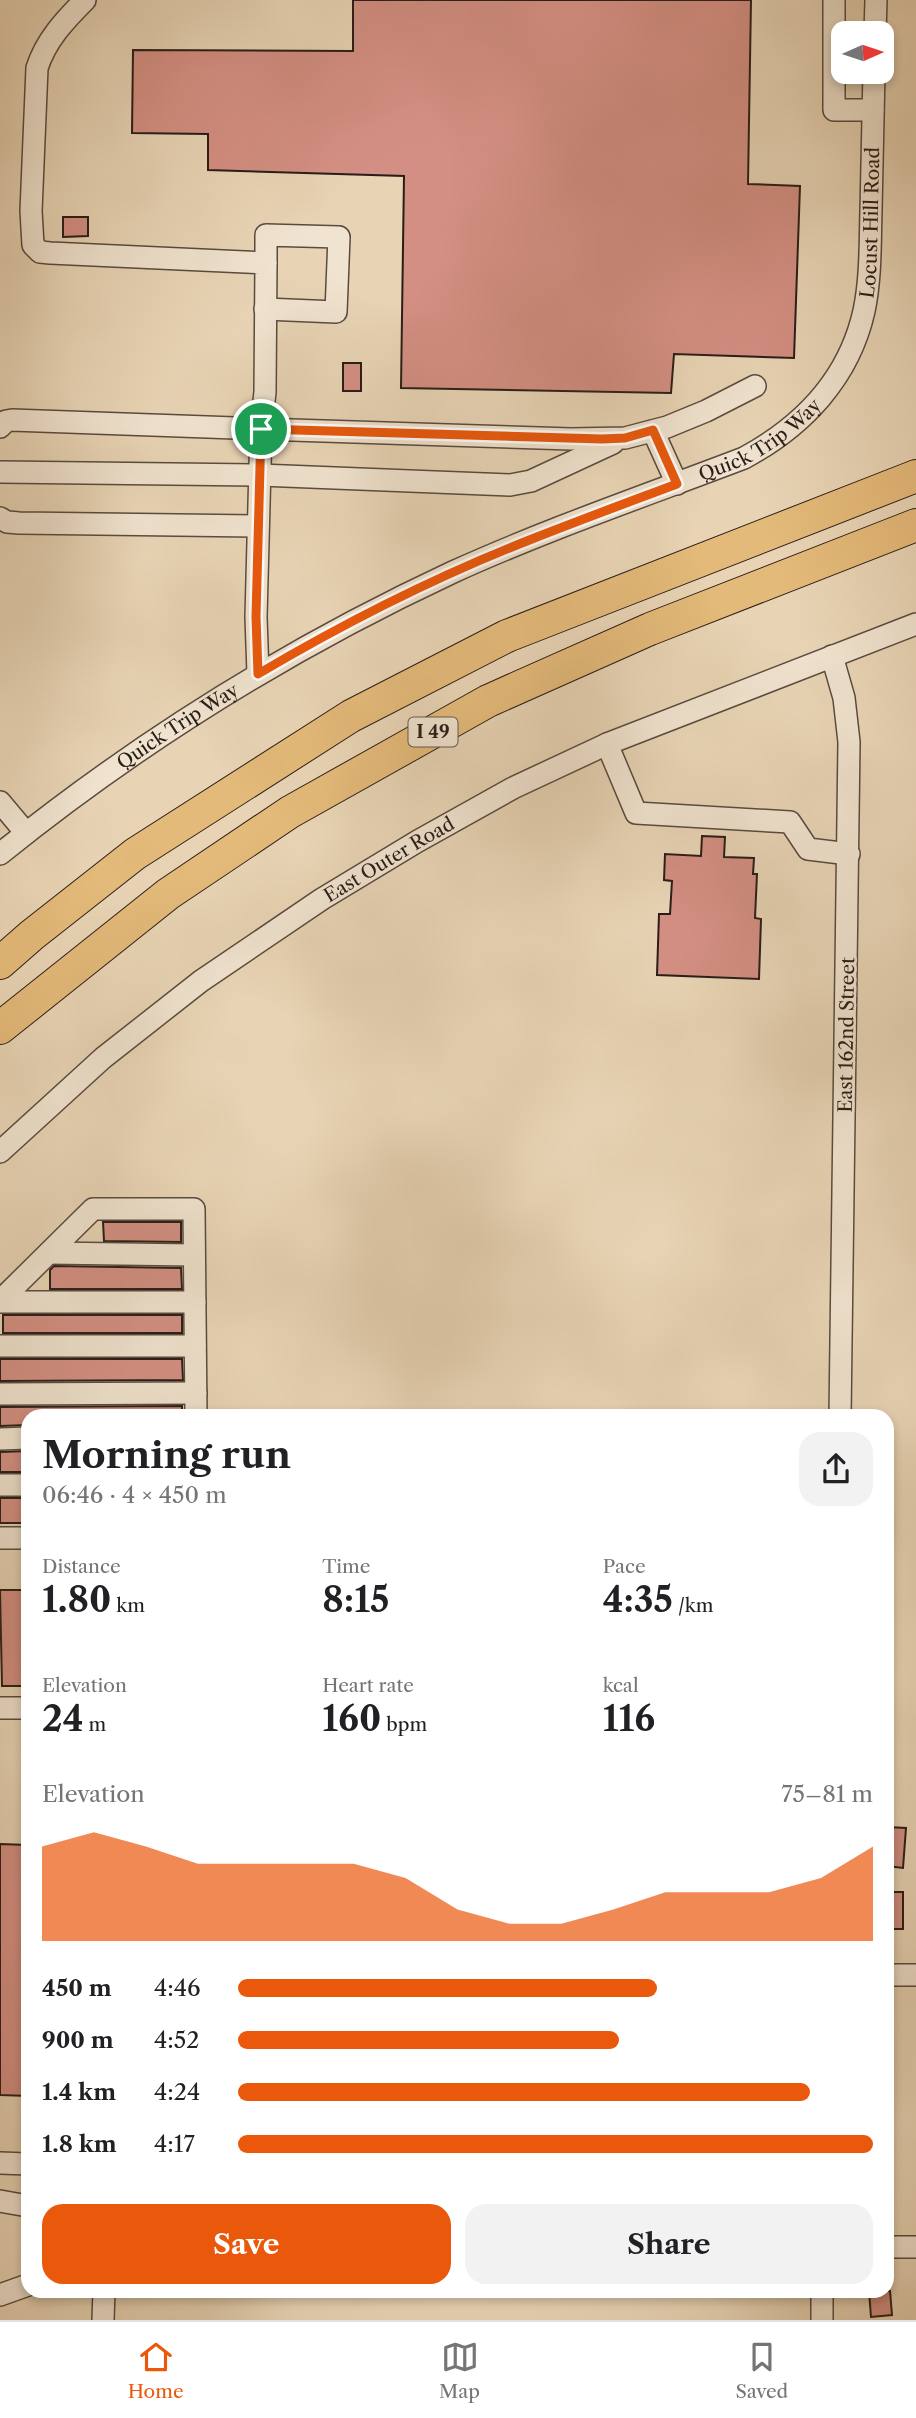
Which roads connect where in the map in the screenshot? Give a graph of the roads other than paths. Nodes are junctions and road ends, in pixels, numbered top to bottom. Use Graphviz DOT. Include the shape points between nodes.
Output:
graph roads {
  1 [pos="85,0"];
  2 [pos="834,0"];
  3 [pos="876,0"];
  4 [pos="875,21"];
  5 [pos="874,84"];
  6 [pos="873,110"];
  7 [pos="266,262"];
  8 [pos="265,309"];
  9 [pos="842,368"];
  10 [pos="755,386"];
  11 [pos="0,427"];
  12 [pos="261,429"];
  13 [pos="653,430"];
  14 [pos="625,438"];
  15 [pos="0,472"];
  16 [pos="260,475"];
  17 [pos="916,476"];
  18 [pos="677,484"];
  19 [pos="0,518"];
  20 [pos="916,525"];
  21 [pos="258,526"];
  22 [pos="916,624"];
  23 [pos="832,656"];
  24 [pos="258,674"];
  25 [pos="607,744"];
  26 [pos="0,802"];
  27 [pos="26,833"];
  28 [pos="0,854"];
  29 [pos="849,854"];
  30 [pos="0,963"];
  31 [pos="0,1028"];
  32 [pos="0,1152"];
  33 [pos="48,1253"];
  34 [pos="194,1255"];
  35 [pos="0,1301"];
  36 [pos="195,1302"];
  37 [pos="0,1346"];
  38 [pos="195,1346"];
  39 [pos="196,1393"];
  40 [pos="0,1395"];
  41 [pos="196,1409"];
  42 [pos="839,1409"];
  43 [pos="0,1438"];
  44 [pos="21,1438"];
  45 [pos="0,1485"];
  46 [pos="21,1485"];
  47 [pos="0,1538"];
  48 [pos="21,1538"];
  49 [pos="21,1708"];
  50 [pos="0,1709"];
  51 [pos="894,1975"];
  52 [pos="916,1975"];
  53 [pos="0,2163"];
  54 [pos="21,2164"];
  55 [pos="0,2201"];
  56 [pos="21,2205"];
  57 [pos="894,2247"];
  58 [pos="916,2247"];
  59 [pos="21,2288"];
  60 [pos="0,2295"];
  61 [pos="104,2298"];
  62 [pos="822,2298"];
  63 [pos="103,2320"];
  64 [pos="822,2320"];
  1 -- 7 [label="street" via="42,52 37,68 33,245 50,253"];
  2 -- 6 [label="street" via="834,110"];
  3 -- 4 [label="street"];
  5 -- 6 [label="street, Locust Hill Road"];
  6 -- 9 [label="street, Locust Hill Road" via="869,281 864,311"];
  7 -- 8 [label="street"];
  7 -- 8 [label="street" via="266,235 339,237 336,312"];
  8 -- 12 [label="street"];
  9 -- 18 [label="street, Quick Trip Way" via="816,404 771,444"];
  10 -- 13 [label="street" via="706,411"];
  11 -- 12 [label="street" via="12,420"];
  12 -- 14 [label="street"];
  12 -- 16 [label="street"];
  13 -- 14 [label="street"];
  13 -- 18 [label="street"];
  14 -- 16 [label="street" via="522,484"];
  15 -- 16 [label="street"];
  16 -- 21 [label="street"];
  17 -- 30 [label="highway, I 49" via="506,636 351,716 135,854"];
  18 -- 24 [label="street, Quick Trip Way" via="455,572 358,618"];
  19 -- 21 [label="street" via="19,523"];
  20 -- 31 [label="highway, I 49" via="650,629 488,701 290,812 168,894"];
  21 -- 24 [label="street"];
  22 -- 23 [label="street, East Outer Road"];
  23 -- 25 [label="street, East Outer Road"];
  23 -- 29 [label="street, East 162nd Street" via="848,720"];
  24 -- 27 [label="street, Quick Trip Way" via="114,766"];
  25 -- 29 [label="street" via="636,813 790,822 808,849"];
  25 -- 32 [label="street, East Outer Road" via="480,805 322,899 201,981 103,1058"];
  26 -- 27 [label="street"];
  27 -- 28 [label="street, Quick Trip Way"];
  29 -- 42 [label="street, East 162nd Street"];
  33 -- 34 [label="street"];
  33 -- 34 [label="street" via="93,1209 194,1209"];
  33 -- 35 [label="street"];
  34 -- 36 [label="street"];
  35 -- 36 [label="street"];
  36 -- 38 [label="street"];
  37 -- 38 [label="street"];
  38 -- 39 [label="street"];
  39 -- 40 [label="street"];
  39 -- 41 [label="street"];
  43 -- 44 [label="street"];
  45 -- 46 [label="street"];
  47 -- 48 [label="street"];
  49 -- 50 [label="street"];
  51 -- 52 [label="street"];
  53 -- 54 [label="street"];
  55 -- 56 [label="street"];
  57 -- 58 [label="street"];
  59 -- 60 [label="street"];
  61 -- 63 [label="street"];
  62 -- 64 [label="street"];
}
